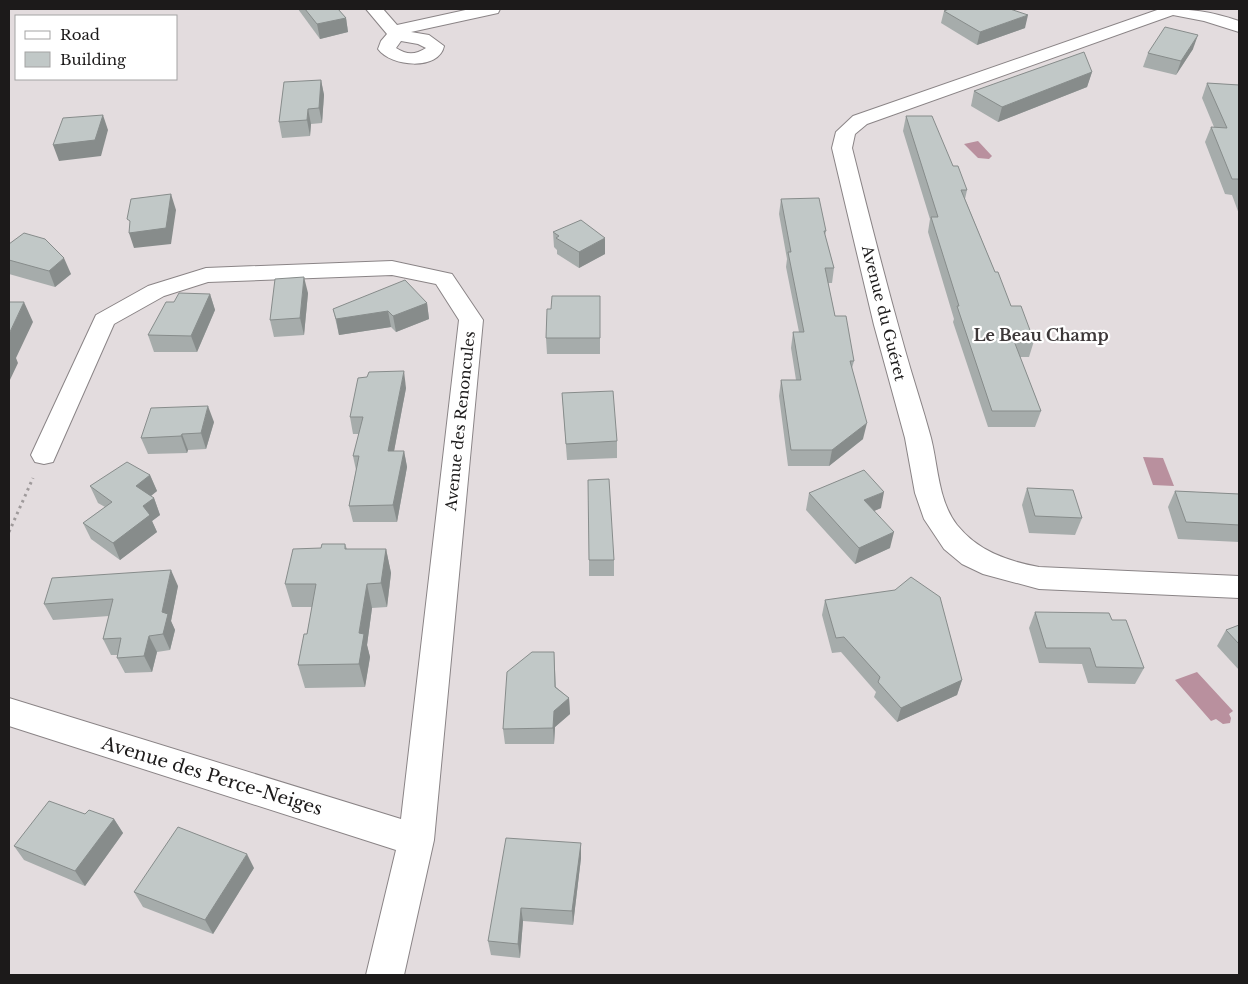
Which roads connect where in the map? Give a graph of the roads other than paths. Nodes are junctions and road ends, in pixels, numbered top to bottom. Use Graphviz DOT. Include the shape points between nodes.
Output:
graph roads {
  1 [pos="374,9"];
  2 [pos="492,9"];
  3 [pos="1234,9"];
  4 [pos="1173,10"];
  5 [pos="1239,21"];
  6 [pos="1239,27"];
  7 [pos="44,455"];
  8 [pos="1239,586"];
  9 [pos="9,712"];
  10 [pos="416,840"];
  11 [pos="385,975"];
  1 -- 2 [label="street" via="395,33"];
  3 -- 5 [label="street"];
  4 -- 6 [label="street, Avenue du Guéret" via="1207,16"];
  4 -- 8 [label="street, Avenue du Guéret" via="860,120 846,132 842,148 929,490 938,518 953,540 989,566 1039,578"];
  7 -- 10 [label="street, Avenue des Renoncules" via="104,320 156,291 206,275 392,268 444,279 470,320"];
  9 -- 10 [label="street, Avenue des Perce-Neiges"];
  10 -- 11 [label="street, Avenue des Renoncules"];
}
